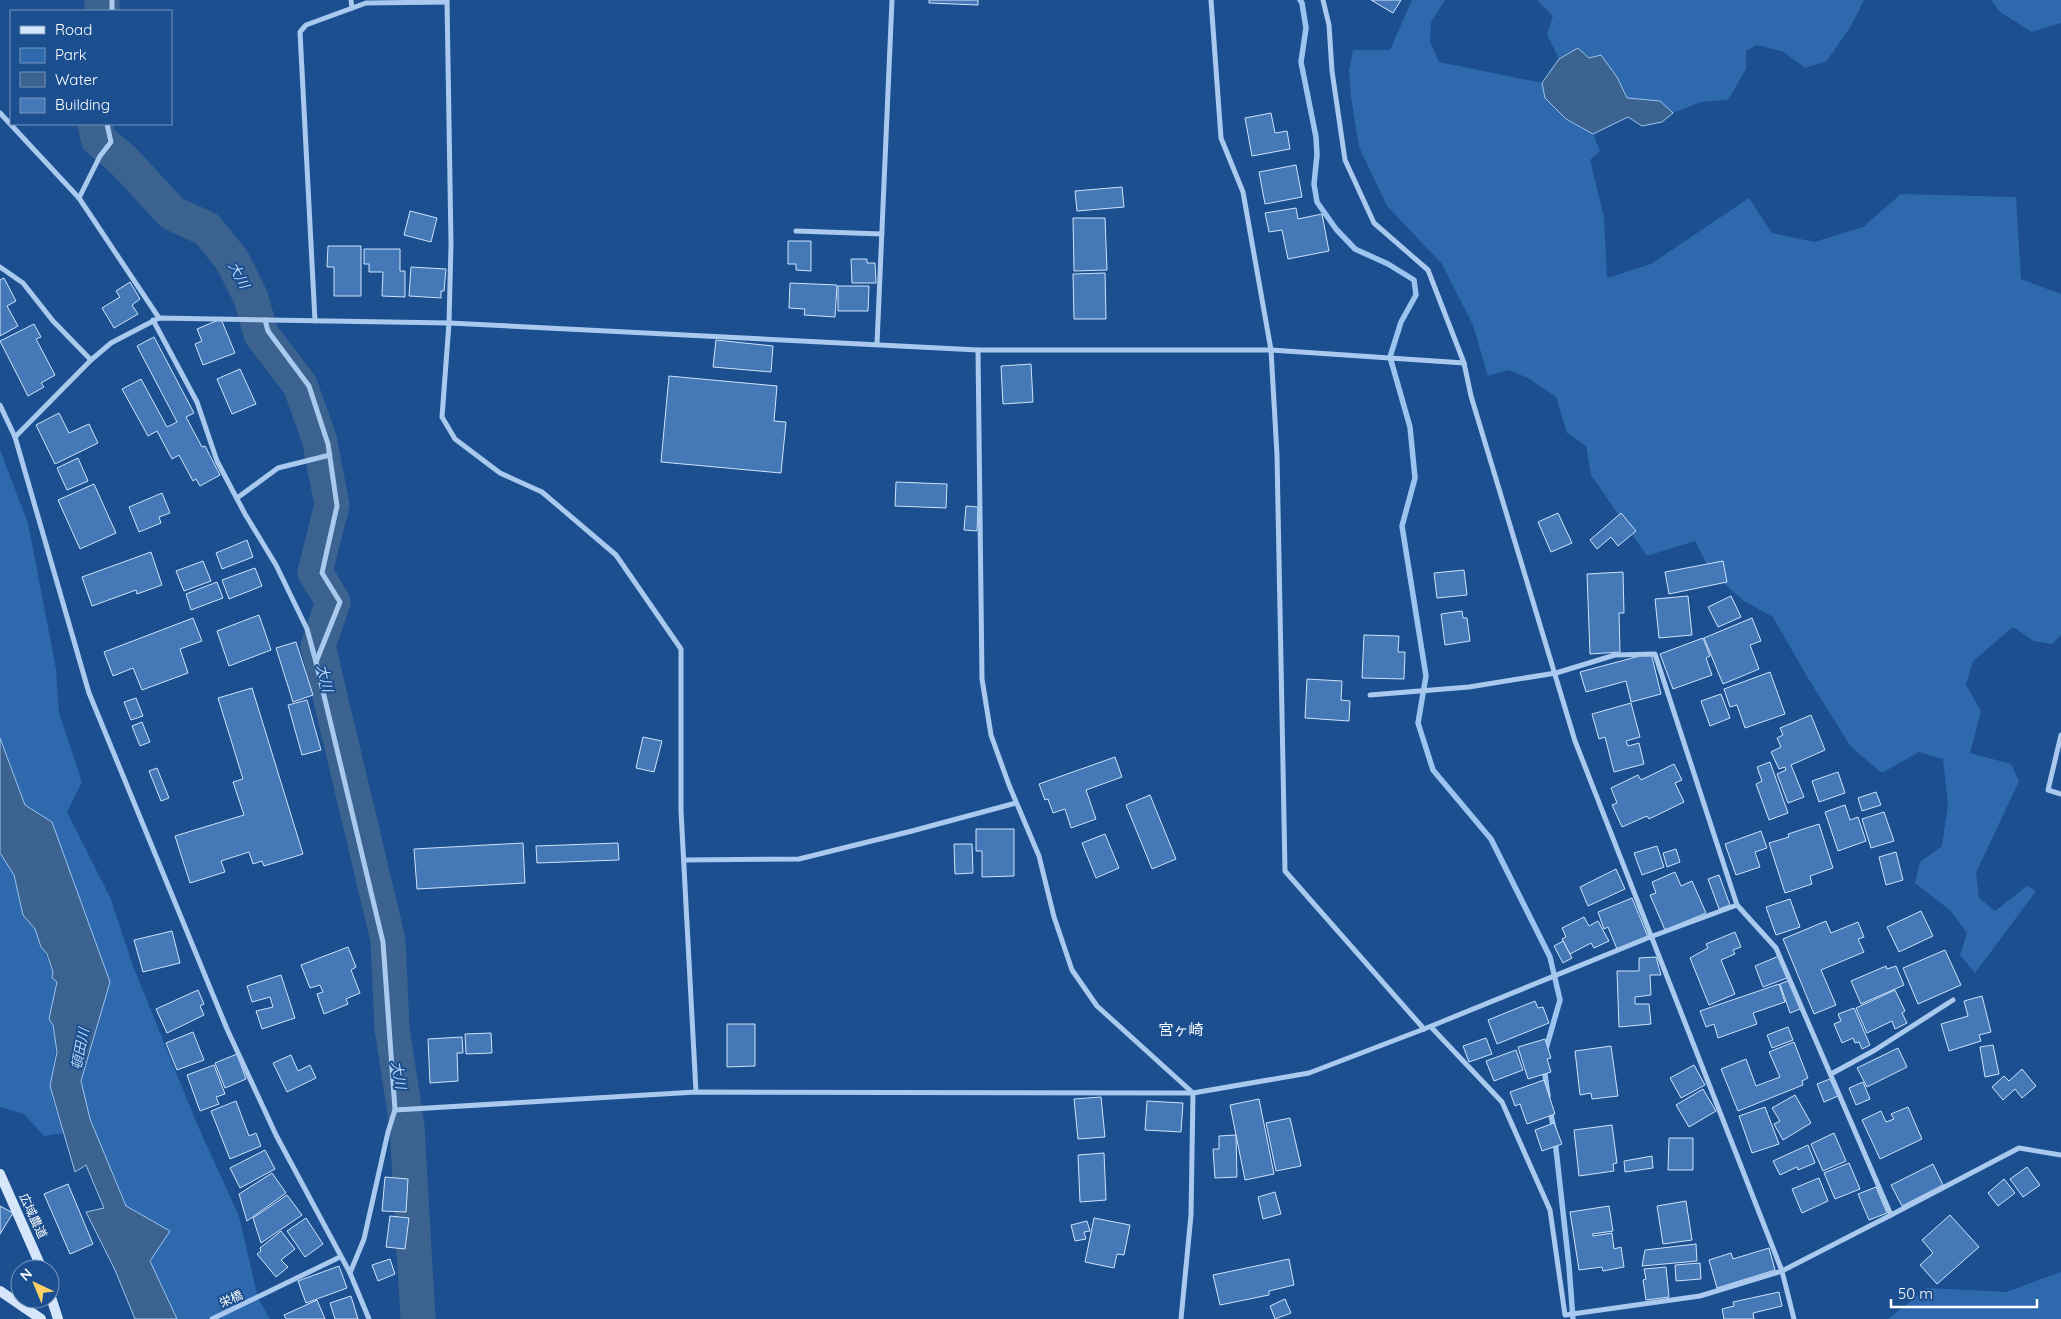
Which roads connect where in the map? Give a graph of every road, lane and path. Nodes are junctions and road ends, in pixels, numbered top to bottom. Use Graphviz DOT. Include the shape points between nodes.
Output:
graph roads {
  1 [pos="351,0"];
  2 [pos="892,0"];
  3 [pos="1211,0"];
  4 [pos="1324,0"];
  5 [pos="447,1"];
  6 [pos="352,8"];
  7 [pos="0,113"];
  8 [pos="10,124"];
  9 [pos="11,125"];
  10 [pos="107,125"];
  11 [pos="79,198"];
  12 [pos="796,231"];
  13 [pos="882,234"];
  14 [pos="0,267"];
  15 [pos="156,319"];
  16 [pos="264,320"];
  17 [pos="316,321"];
  18 [pos="450,323"];
  19 [pos="877,344"];
  20 [pos="978,350"];
  21 [pos="1271,350"];
  22 [pos="91,360"];
  23 [pos="1464,363"];
  24 [pos="0,405"];
  25 [pos="15,437"];
  26 [pos="330,455"];
  27 [pos="237,498"];
  28 [pos="316,662"];
  29 [pos="1556,673"];
  30 [pos="1370,695"];
  31 [pos="2061,735"];
  32 [pos="2061,794"];
  33 [pos="1016,803"];
  34 [pos="684,860"];
  35 [pos="1737,905"];
  36 [pos="1650,937"];
  37 [pos="1953,1000"];
  38 [pos="1431,1027"];
  39 [pos="1424,1030"];
  40 [pos="1831,1074"];
  41 [pos="696,1092"];
  42 [pos="1193,1093"];
  43 [pos="396,1110"];
  44 [pos="2061,1155"];
  45 [pos="0,1174"];
  46 [pos="1891,1215"];
  47 [pos="340,1257"];
  48 [pos="38,1259"];
  49 [pos="1782,1271"];
  50 [pos="350,1273"];
  51 [pos="0,1291"];
  52 [pos="1565,1317"];
  53 [pos="41,1319"];
  54 [pos="212,1319"];
  55 [pos="369,1319"];
  56 [pos="1181,1319"];
  57 [pos="1794,1319"];
  1 -- 6 [label="street"];
  2 -- 13 [label="street"];
  3 -- 21 [label="street" via="1221,138 1243,192"];
  4 -- 23 [label="street" via="1345,160 1374,223 1428,270"];
  5 -- 6 [label="street" via="366,3"];
  5 -- 18 [label="street"];
  6 -- 17 [label="street" via="306,25 300,32"];
  7 -- 8 [label="street"];
  9 -- 11 [label="street"];
  10 -- 11 [label="street" via="111,142 100,156"];
  11 -- 15 [label="street"];
  12 -- 13 [label="street"];
  13 -- 19 [label="street"];
  14 -- 22 [label="street" via="23,283 53,322"];
  15 -- 16 [label="street"];
  15 -- 22 [label="street" via="111,343"];
  15 -- 27 [label="street" via="197,402 217,461"];
  16 -- 17 [label="street"];
  16 -- 26 [label="street" via="268,331 309,386"];
  17 -- 18 [label="street"];
  18 -- 19 [label="street"];
  18 -- 34 [label="street" via="442,417 455,439 500,473 542,492 616,555 681,649"];
  19 -- 20 [label="street"];
  20 -- 21 [label="street"];
  20 -- 33 [label="street" via="982,679 992,734"];
  21 -- 23 [label="street"];
  21 -- 39 [label="street" via="1277,455 1285,871"];
  22 -- 25 [label="street"];
  23 -- 29 [label="street" via="1471,396"];
  24 -- 25 [label="street"];
  25 -- 47 [label="street" via="89,693 231,1038 276,1136"];
  26 -- 27 [label="street" via="278,468"];
  26 -- 28 [label="street" via="338,506 322,573 340,602"];
  27 -- 28 [label="street" via="276,565 306,629"];
  28 -- 43 [label="street" via="383,942"];
  29 -- 30 [label="street" via="1469,687"];
  29 -- 35 [label="street" via="1615,655 1655,654"];
  29 -- 36 [label="street" via="1575,741"];
  31 -- 32 [label="street" via="2048,790"];
  33 -- 34 [label="street" via="799,858"];
  33 -- 42 [label="street" via="1039,856 1054,917 1072,970 1097,1006"];
  34 -- 41 [label="street"];
  35 -- 36 [label="street"];
  35 -- 40 [label="street" via="1776,948"];
  36 -- 38 [label="street"];
  36 -- 49 [label="street"];
  37 -- 40 [label="street" via="1876,1050"];
  38 -- 39 [label="street"];
  38 -- 52 [label="street" via="1502,1102 1550,1210"];
  39 -- 42 [label="street" via="1309,1073"];
  40 -- 46 [label="street"];
  41 -- 42 [label="street"];
  41 -- 43 [label="street"];
  42 -- 56 [label="street" via="1191,1215"];
  43 -- 50 [label="street" via="364,1239"];
  44 -- 46 [label="street" via="2019,1148"];
  45 -- 48 [label="street, 広域農道"];
  46 -- 49 [label="street"];
  47 -- 50 [label="street"];
  47 -- 54 [label="street, 栄橋"];
  49 -- 52 [label="street" via="1700,1296"];
  49 -- 57 [label="street"];
  50 -- 55 [label="street"];
  51 -- 53 [label="street"];
}
